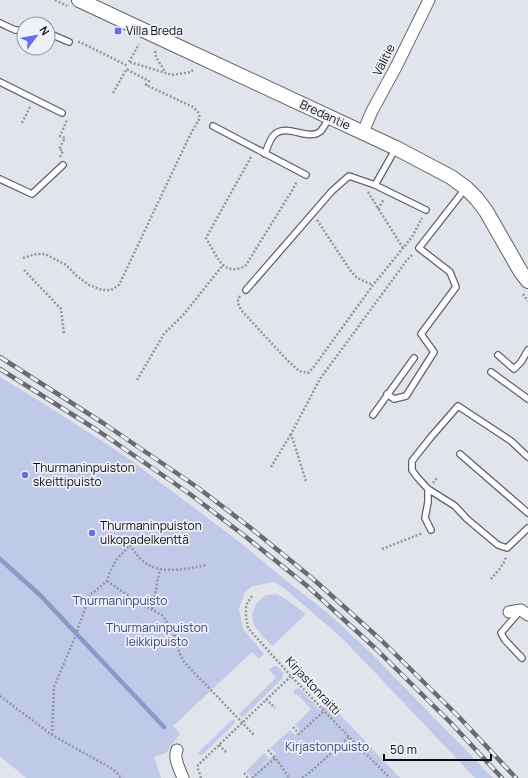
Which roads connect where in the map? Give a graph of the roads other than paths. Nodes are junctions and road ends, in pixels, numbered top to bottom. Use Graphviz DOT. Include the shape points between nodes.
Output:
graph roads {
  1 [pos="79,0"];
  2 [pos="429,0"];
  3 [pos="0,23"];
  4 [pos="16,30"];
  5 [pos="56,37"];
  6 [pos="68,42"];
  7 [pos="0,82"];
  8 [pos="62,113"];
  9 [pos="329,117"];
  10 [pos="213,126"];
  11 [pos="362,132"];
  12 [pos="396,148"];
  13 [pos="265,154"];
  14 [pos="63,165"];
  15 [pos="303,174"];
  16 [pos="0,179"];
  17 [pos="375,185"];
  18 [pos="466,188"];
  19 [pos="426,210"];
  20 [pos="528,281"];
  21 [pos="246,290"];
  22 [pos="528,350"];
  23 [pos="498,355"];
  24 [pos="414,358"];
  25 [pos="491,372"];
  26 [pos="387,394"];
  27 [pos="528,399"];
  28 [pos="372,415"];
  29 [pos="460,454"];
  30 [pos="528,457"];
  31 [pos="428,489"];
  32 [pos="528,513"];
  33 [pos="528,528"];
  34 [pos="431,530"];
  35 [pos="509,612"];
  36 [pos="525,612"];
  37 [pos="522,658"];
  38 [pos="177,750"];
  39 [pos="183,778"];
  1 -- 9 [label="street, Bredantie"];
  2 -- 11 [label="street, Välitie"];
  3 -- 4 [label="lane"];
  5 -- 6 [label="lane"];
  7 -- 8 [label="lane"];
  9 -- 11 [label="street, Bredantie"];
  9 -- 13 [label="lane" via="323,128 311,135 277,132 273,135"];
  10 -- 13 [label="lane"];
  11 -- 12 [label="street, Bredantie"];
  12 -- 17 [label="lane"];
  12 -- 18 [label="street, Bredantie" via="451,177"];
  13 -- 15 [label="lane"];
  14 -- 16 [label="lane" via="32,194"];
  17 -- 19 [label="lane"];
  17 -- 21 [label="lane" via="349,176 332,191"];
  18 -- 20 [label="street, Bredantie" via="486,211"];
  18 -- 26 [label="lane" via="419,248 450,272 456,287 421,334 434,352 406,396 394,398"];
  22 -- 23 [label="lane" via="514,369"];
  24 -- 26 [label="lane"];
  25 -- 27 [label="lane"];
  26 -- 28 [label="lane"];
  29 -- 32 [label="lane"];
  30 -- 31 [label="lane" via="511,441 458,406 412,461 412,470"];
  31 -- 33 [label="lane" via="454,506 498,545 507,548"];
  31 -- 34 [label="lane" via="424,518"];
  35 -- 36 [label="street"];
  36 -- 37 [label="lane" via="501,633"];
  38 -- 39 [label="street" via="176,758"];
}
